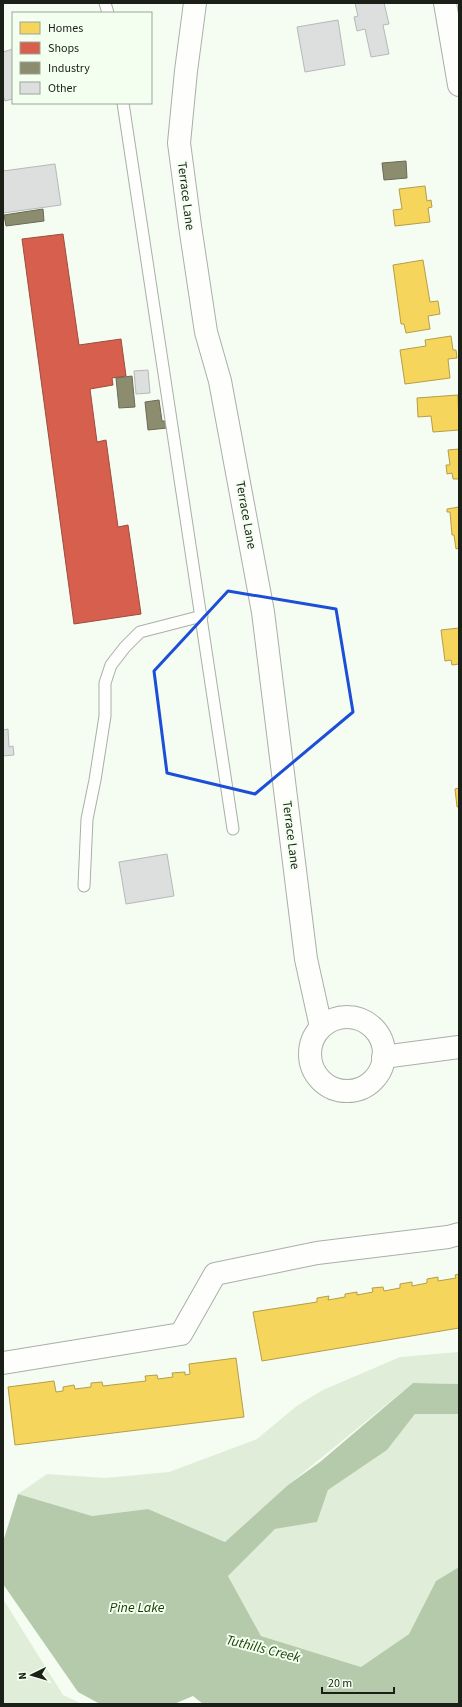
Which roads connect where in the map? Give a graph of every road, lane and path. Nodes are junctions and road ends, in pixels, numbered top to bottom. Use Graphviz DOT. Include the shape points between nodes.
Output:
graph roads {
  1 [pos="194,3"];
  2 [pos="445,3"];
  3 [pos="459,85"];
  4 [pos="124,104"];
  5 [pos="202,616"];
  6 [pos="234,829"];
  7 [pos="84,886"];
  8 [pos="321,1028"];
  9 [pos="459,1047"];
  10 [pos="383,1057"];
  11 [pos="459,1234"];
  12 [pos="3,1363"];
  1 -- 8 [label="street, Terrace Lane" via="180,143 190,226 206,332 220,382 263,612 306,959"];
  2 -- 3 [label="street"];
  4 -- 5 [label="lane"];
  5 -- 6 [label="lane"];
  5 -- 7 [label="lane" via="140,632 111,665 105,683 105,716 87,819"];
  8 -- 10 [label="street" via="332,1020 344,1017 357,1018 377,1033"];
  8 -- 10 [label="street" via="310,1047 310,1059 317,1075 329,1087 352,1091 363,1087 373,1080 380,1070"];
  9 -- 10 [label="street"];
  11 -- 12 [label="street" via="317,1253 215,1274 181,1334"];
}
